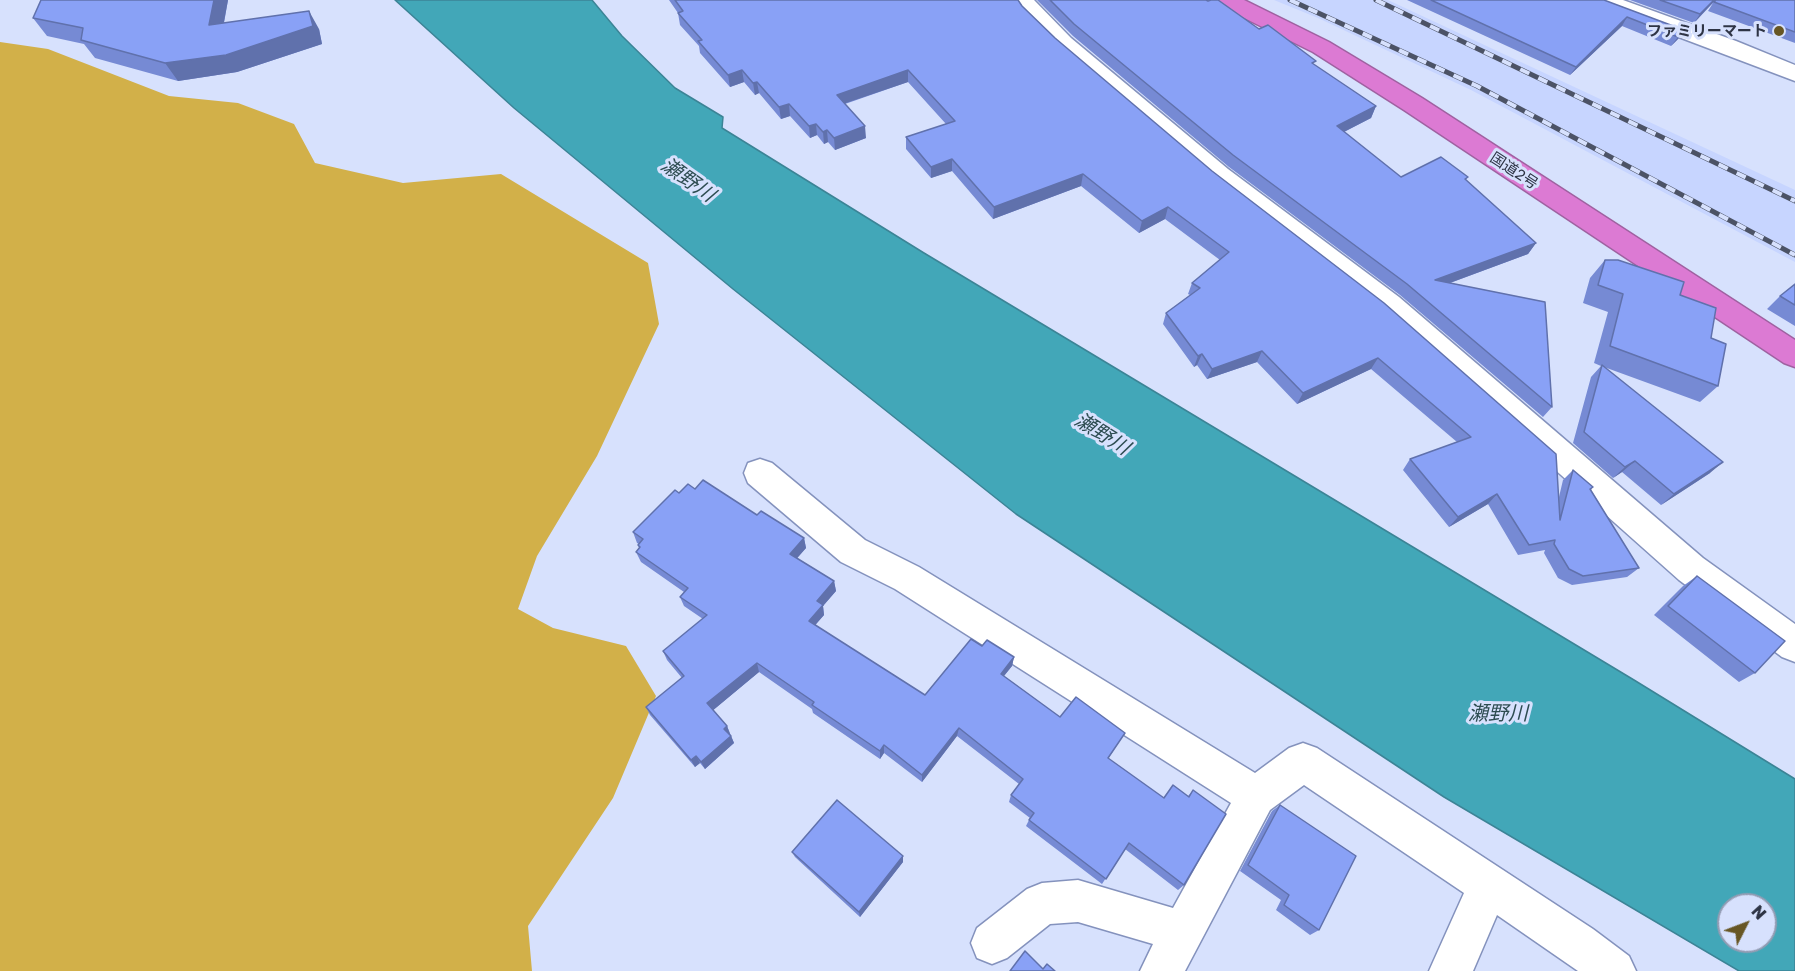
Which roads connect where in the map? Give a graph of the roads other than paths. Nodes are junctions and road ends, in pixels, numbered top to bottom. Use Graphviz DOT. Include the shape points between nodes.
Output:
graph roads {
  1 [pos="1023,0"];
  2 [pos="1226,0"];
  3 [pos="1602,0"];
  4 [pos="1795,74"];
  5 [pos="1795,355"];
  6 [pos="760,473"];
  7 [pos="1795,645"];
  8 [pos="1256,796"];
  9 [pos="1489,885"];
  10 [pos="1183,932"];
  11 [pos="992,943"];
  12 [pos="1162,971"];
  13 [pos="1451,971"];
  14 [pos="1614,971"];
  1 -- 7 [label="street" via="1063,43 1219,175 1389,305 1691,569"];
  2 -- 5 [label="highway, 国道2号" via="1359,70"];
  3 -- 4 [label="street"];
  6 -- 8 [label="street" via="853,551 907,578"];
  8 -- 9 [label="street" via="1303,762"];
  8 -- 10 [label="street"];
  9 -- 13 [label="street"];
  9 -- 14 [label="street"];
  10 -- 11 [label="street" via="1078,901 1042,904"];
  10 -- 12 [label="street"];
}
